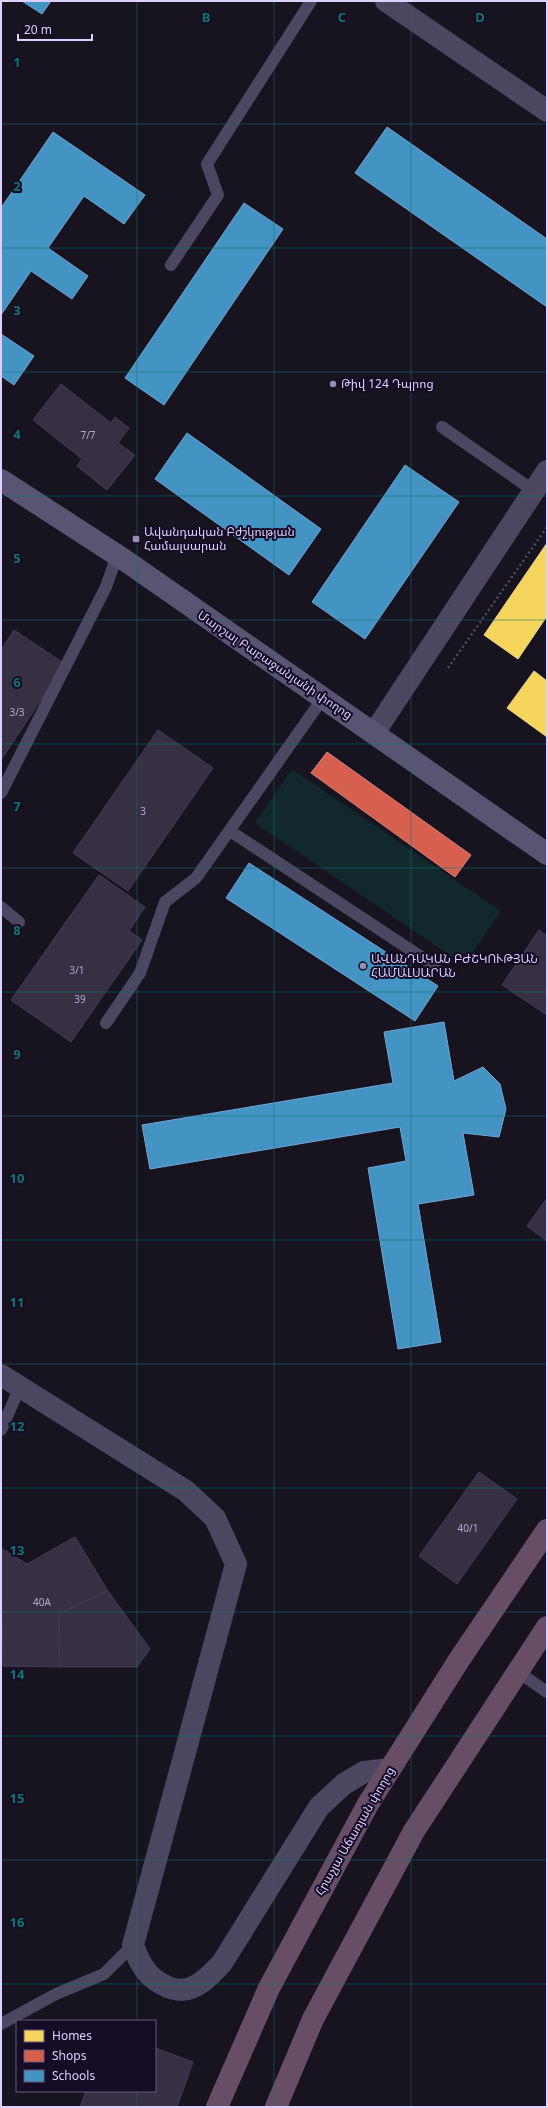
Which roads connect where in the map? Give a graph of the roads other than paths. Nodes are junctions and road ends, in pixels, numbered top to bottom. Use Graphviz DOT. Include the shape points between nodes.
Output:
graph roads {
  1 [pos="311,1"];
  2 [pos="386,1"];
  3 [pos="547,110"];
  4 [pos="171,265"];
  5 [pos="442,427"];
  6 [pos="547,471"];
  7 [pos="3,485"];
  8 [pos="534,491"];
  9 [pos="117,555"];
  10 [pos="323,698"];
  11 [pos="374,733"];
  12 [pos="1,793"];
  13 [pos="230,831"];
  14 [pos="547,854"];
  15 [pos="1,907"];
  16 [pos="19,922"];
  17 [pos="435,966"];
  18 [pos="106,1023"];
  19 [pos="1,1375"];
  20 [pos="20,1387"];
  21 [pos="1,1430"];
  22 [pos="547,1530"];
  23 [pos="547,1627"];
  24 [pos="517,1671"];
  25 [pos="547,1692"];
  26 [pos="390,1769"];
  27 [pos="133,1945"];
  28 [pos="1,2024"];
  29 [pos="216,2107"];
  30 [pos="276,2107"];
  1 -- 4 [label="lane" via="207,164 218,195"];
  2 -- 3 [label="street"];
  5 -- 8 [label="lane"];
  6 -- 8 [label="street"];
  7 -- 9 [label="main road, Մարշալ Բաբաջանյանի փողոց"];
  8 -- 11 [label="street"];
  9 -- 10 [label="main road, Մարշալ Բաբաջանյանի փողոց"];
  9 -- 12 [label="lane" via="106,587"];
  10 -- 11 [label="main road, Մարշալ Բաբաջանյանի փողոց"];
  10 -- 13 [label="lane"];
  11 -- 14 [label="main road, Մարշալ Բաբաջանյանի փողոց"];
  13 -- 17 [label="lane"];
  13 -- 18 [label="lane" via="196,878 165,902 140,973"];
  15 -- 16 [label="lane"];
  19 -- 20 [label="street"];
  20 -- 21 [label="lane"];
  20 -- 27 [label="street" via="186,1491 215,1518 236,1564"];
  22 -- 26 [label="highway, Հրաչյա Աճառյան փողոց" via="459,1660"];
  23 -- 24 [label="highway"];
  24 -- 25 [label="lane"];
  24 -- 30 [label="highway" via="414,1831 314,2019"];
  26 -- 27 [label="street" via="364,1772 344,1784 319,1807 222,1963 204,1981 190,1989 174,1990 156,1980 142,1966"];
  26 -- 29 [label="highway, Հրաչյա Աճառյան փողոց" via="368,1804 270,1988"];
  27 -- 28 [label="lane" via="104,1974 56,1994"];
}
